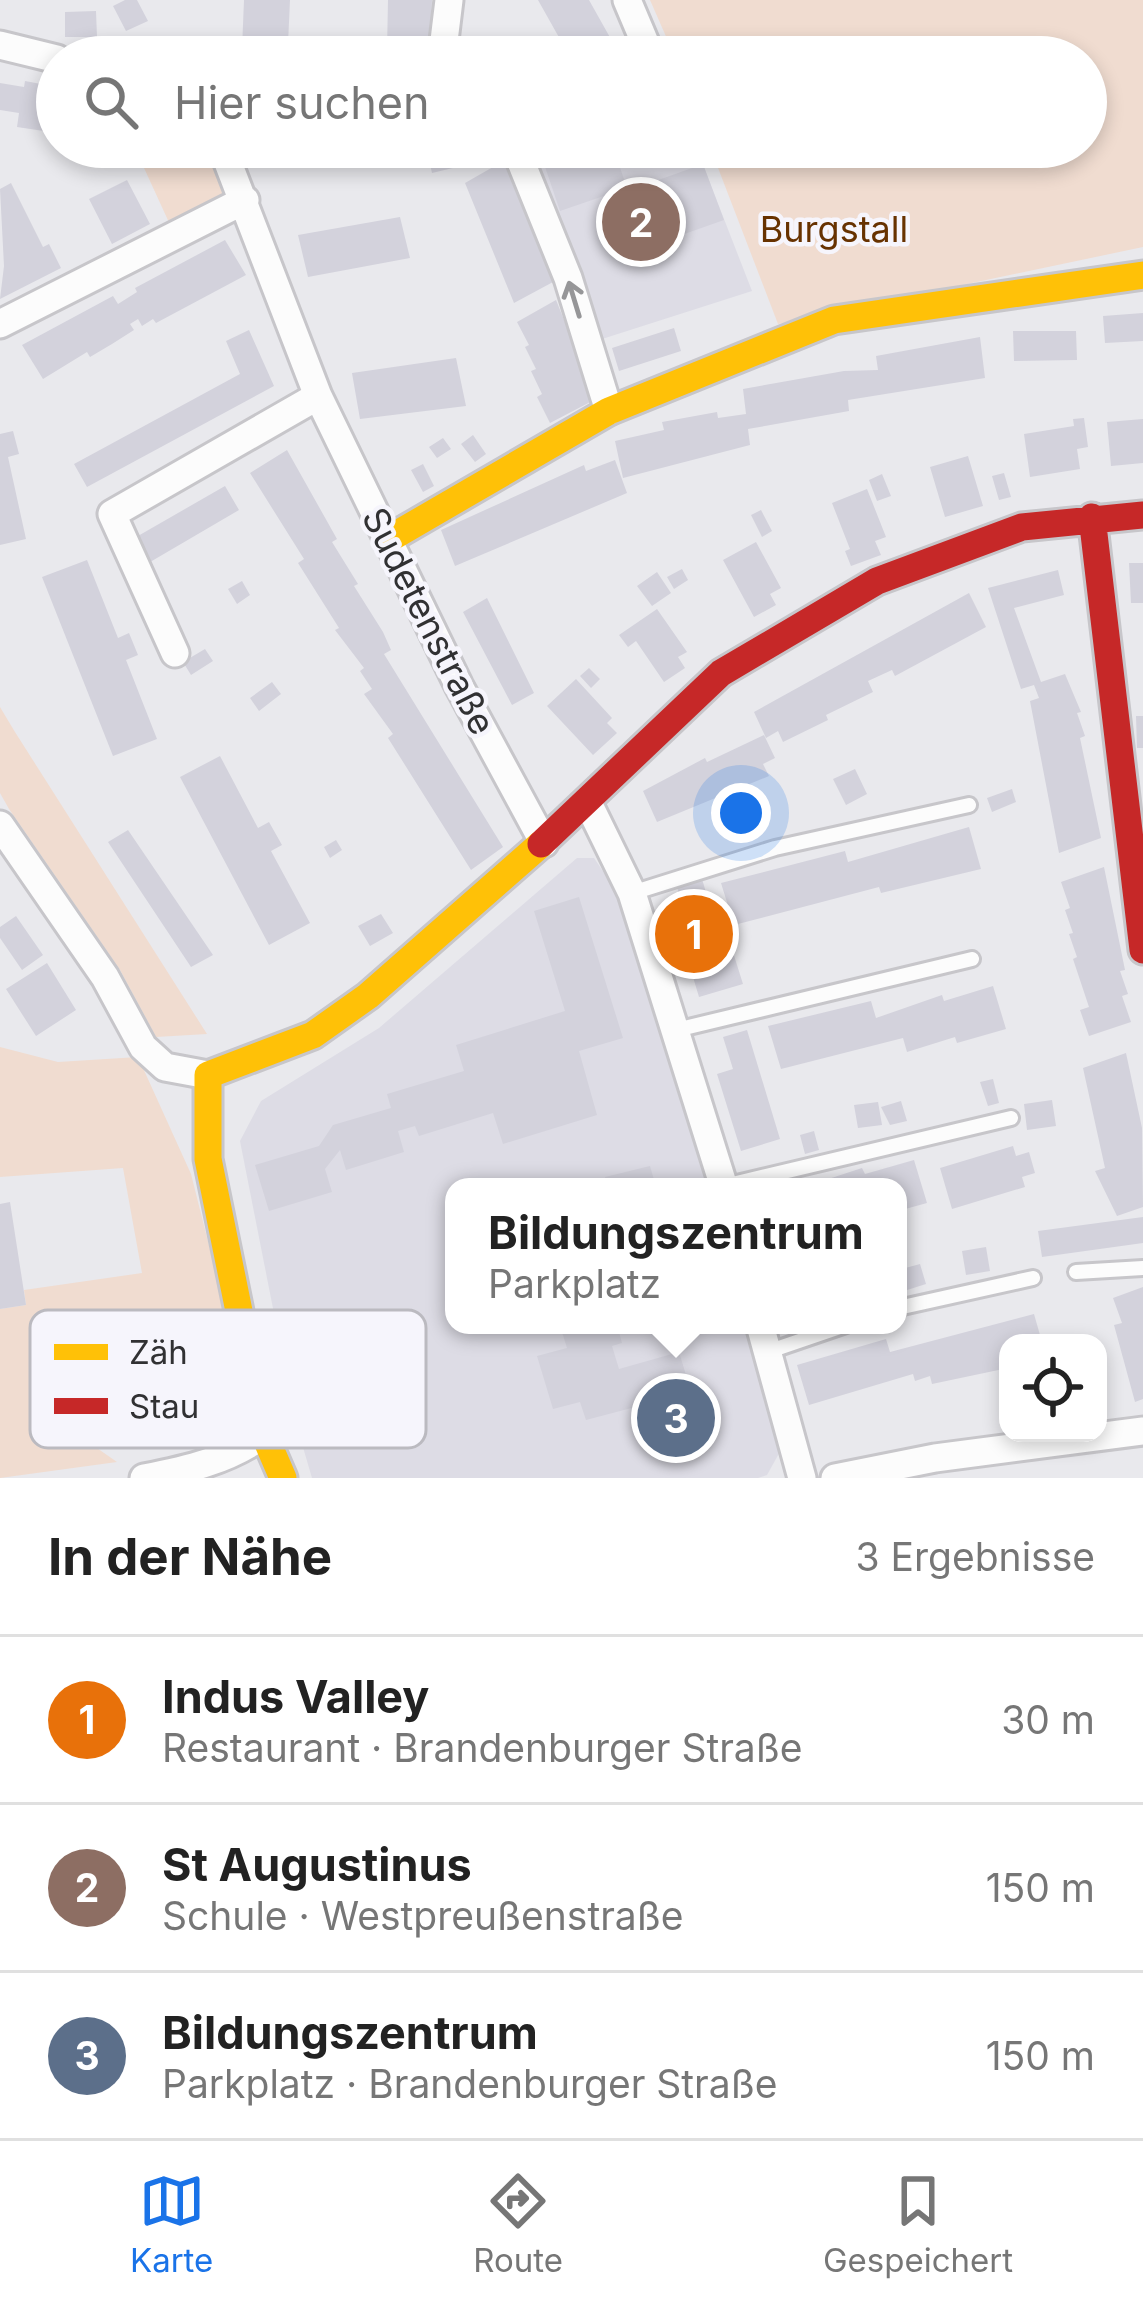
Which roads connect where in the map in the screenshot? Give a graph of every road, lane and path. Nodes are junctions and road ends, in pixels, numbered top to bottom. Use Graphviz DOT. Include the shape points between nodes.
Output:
graph roads {
  1 [pos="449,0"];
  2 [pos="627,0"];
  3 [pos="445,36"];
  4 [pos="642,36"];
  5 [pos="0,45"];
  6 [pos="36,54"];
  7 [pos="231,168"];
  8 [pos="523,168"];
  9 [pos="245,200"];
  10 [pos="1143,275"];
  11 [pos="0,324"];
  12 [pos="318,396"];
  13 [pos="609,411"];
  14 [pos="1143,515"];
  15 [pos="1092,517"];
  16 [pos="387,540"];
  17 [pos="175,653"];
  18 [pos="588,803"];
  19 [pos="968,806"];
  20 [pos="1133,813"];
  21 [pos="0,825"];
  22 [pos="544,843"];
  23 [pos="632,892"];
  24 [pos="1143,950"];
  25 [pos="972,958"];
  26 [pos="676,1030"];
  27 [pos="208,1076"];
  28 [pos="1011,1118"];
  29 [pos="722,1178"];
  30 [pos="758,1178"];
  31 [pos="1143,1268"];
  32 [pos="1076,1272"];
  33 [pos="1033,1278"];
  34 [pos="907,1306"];
  35 [pos="239,1310"];
  36 [pos="764,1339"];
  37 [pos="1143,1431"];
  38 [pos="246,1448"];
  39 [pos="270,1448"];
  40 [pos="183,1475"];
  41 [pos="144,1478"];
  42 [pos="283,1478"];
  43 [pos="802,1478"];
  44 [pos="835,1478"];
  1 -- 3 [label="street"];
  2 -- 4 [label="street"];
  5 -- 6 [label="street"];
  7 -- 9 [label="street, Sudetenstraße"];
  13 -- 8 [label="street, one-way"];
  9 -- 11 [label="street"];
  9 -- 12 [label="street, Sudetenstraße"];
  10 -- 13 [label="street" via="834,320"];
  12 -- 16 [label="street, Sudetenstraße"];
  12 -- 17 [label="street" via="112,514"];
  13 -- 16 [label="street"];
  14 -- 15 [label="street"];
  15 -- 18 [label="street" via="1022,527 877,581 722,673"];
  15 -- 20 [label="street"];
  16 -- 22 [label="street, Sudetenstraße"];
  18 -- 22 [label="street"];
  18 -- 23 [label="street"];
  19 -- 23 [label="lane" via="776,848"];
  20 -- 24 [label="street"];
  21 -- 27 [label="street" via="105,976 143,1048 165,1067"];
  22 -- 27 [label="street" via="313,1035"];
  23 -- 26 [label="street"];
  25 -- 26 [label="lane"];
  26 -- 29 [label="street"];
  27 -- 35 [label="street" via="208,1159"];
  28 -- 30 [label="lane"];
  31 -- 32 [label="lane"];
  33 -- 34 [label="lane"];
  36 -- 43 [label="street"];
  37 -- 44 [label="street"];
  38 -- 40 [label="street"];
  39 -- 42 [label="street"];
  40 -- 41 [label="street"];
}
